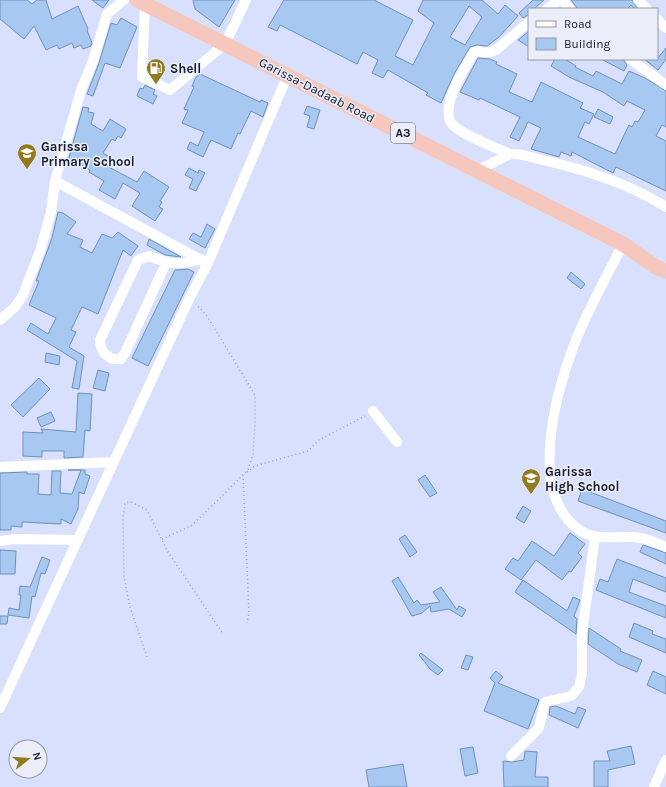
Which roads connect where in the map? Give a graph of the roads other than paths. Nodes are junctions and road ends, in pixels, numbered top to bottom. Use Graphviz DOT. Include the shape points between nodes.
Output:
graph roads {
  1 [pos="124,0"];
  2 [pos="246,0"];
  3 [pos="560,0"];
  4 [pos="638,0"];
  5 [pos="141,2"];
  6 [pos="548,8"];
  7 [pos="569,8"];
  8 [pos="646,8"];
  9 [pos="658,20"];
  10 [pos="528,23"];
  11 [pos="666,28"];
  12 [pos="225,44"];
  13 [pos="631,60"];
  14 [pos="288,74"];
  15 [pos="666,85"];
  16 [pos="510,154"];
  17 [pos="477,171"];
  18 [pos="55,182"];
  19 [pos="666,207"];
  20 [pos="623,244"];
  21 [pos="205,261"];
  22 [pos="166,263"];
  23 [pos="666,271"];
  24 [pos="0,320"];
  25 [pos="373,411"];
  26 [pos="396,442"];
  27 [pos="114,462"];
  28 [pos="0,467"];
  29 [pos="595,537"];
  30 [pos="78,540"];
  31 [pos="0,541"];
  32 [pos="666,547"];
  33 [pos="0,708"];
  34 [pos="511,756"];
  35 [pos="666,760"];
  36 [pos="654,787"];
  1 -- 18 [label="street" via="107,14 71,123"];
  2 -- 12 [label="street"];
  3 -- 6 [label="street"];
  3 -- 7 [label="street"];
  4 -- 8 [label="street"];
  5 -- 12 [label="highway, Garissa-Dadaab Road / A3"];
  5 -- 12 [label="street" via="142,77 170,90"];
  9 -- 11 [label="street"];
  10 -- 16 [label="street" via="496,50 490,53 474,52 458,81 448,109 453,124 463,132"];
  12 -- 14 [label="highway, Garissa-Dadaab Road / A3"];
  13 -- 15 [label="street"];
  14 -- 17 [label="highway, Garissa-Dadaab Road / A3"];
  14 -- 21 [label="street"];
  16 -- 17 [label="street"];
  16 -- 19 [label="street" via="566,165 618,182"];
  17 -- 20 [label="highway, Garissa-Dadaab Road / A3"];
  18 -- 21 [label="street"];
  18 -- 24 [label="street" via="40,251 15,307"];
  20 -- 23 [label="highway, Garissa-Dadaab Road / A3"];
  20 -- 29 [label="street" via="581,329 556,400 550,444 550,475 564,517 582,531"];
  21 -- 22 [label="street" via="184,265"];
  21 -- 27 [label="street"];
  22 -- 22 [label="street" via="149,256 138,260 100,340 103,353 112,359 122,359 126,353"];
  25 -- 26 [label="street"];
  27 -- 28 [label="street"];
  27 -- 30 [label="street"];
  29 -- 32 [label="street" via="648,539"];
  29 -- 34 [label="street" via="582,633 582,674 578,687 571,696 545,702 539,728"];
  30 -- 31 [label="street"];
  30 -- 33 [label="street"];
  35 -- 36 [label="street"];
}
